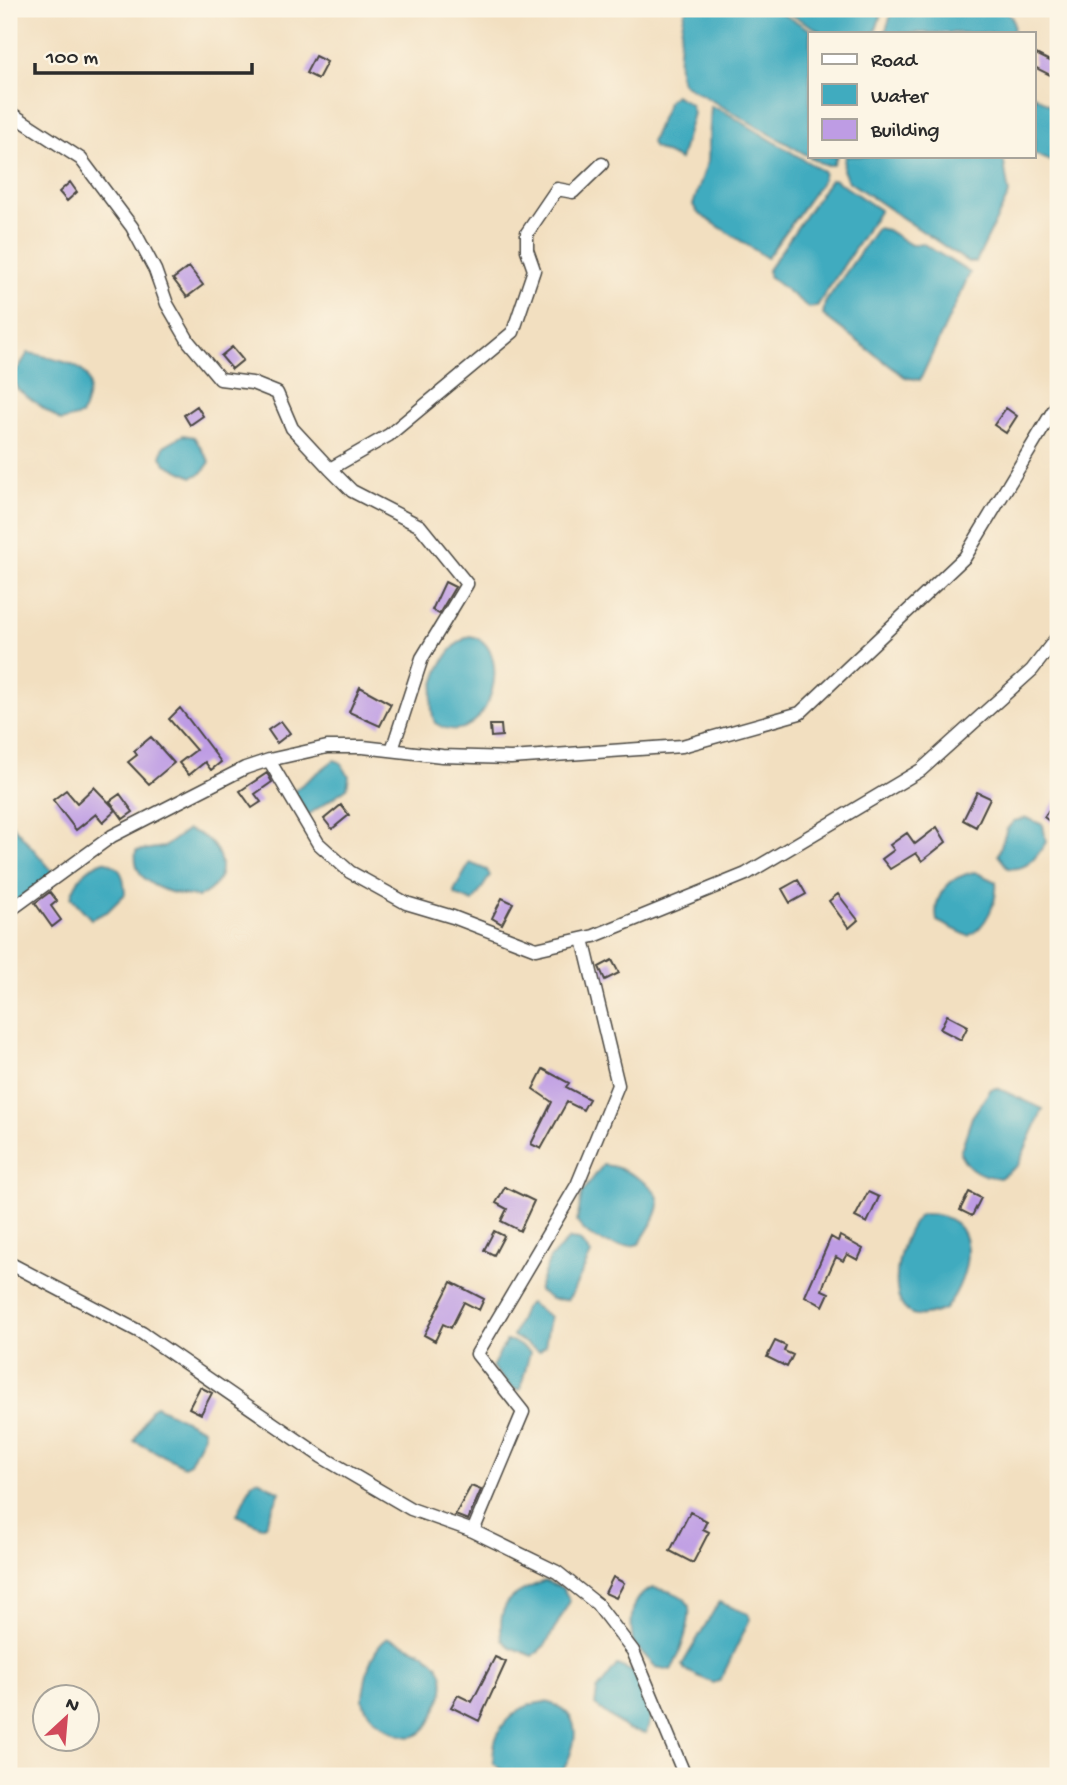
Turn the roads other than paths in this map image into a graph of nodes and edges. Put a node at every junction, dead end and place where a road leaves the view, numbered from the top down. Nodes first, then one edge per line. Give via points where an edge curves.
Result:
1 (9, 112) edge
2 (602, 164) dead end
3 (1058, 404) edge
4 (330, 468) junction
5 (1058, 636) edge
6 (392, 750) junction
7 (269, 760) junction
8 (9, 911) edge
9 (583, 939) junction
10 (9, 1263) edge
11 (473, 1531) junction
12 (685, 1776) edge

1 - 4 street via 81,159 132,227 167,304 214,374 277,393 292,428
2 - 4 street via 573,192 557,189 527,233 534,270 513,332 389,435
3 - 6 street via 965,557 800,713 682,746 510,758
4 - 6 street via 352,491 420,526 467,584 422,658
5 - 9 street via 1032,670 921,770 746,874
6 - 7 street via 327,747
7 - 8 street via 112,836
7 - 9 street via 318,843 349,872 379,891 536,949
9 - 11 street via 618,1086 577,1185 477,1354 523,1412
10 - 11 street via 142,1333 322,1457 411,1509
11 - 12 street via 557,1572 597,1604 633,1651

